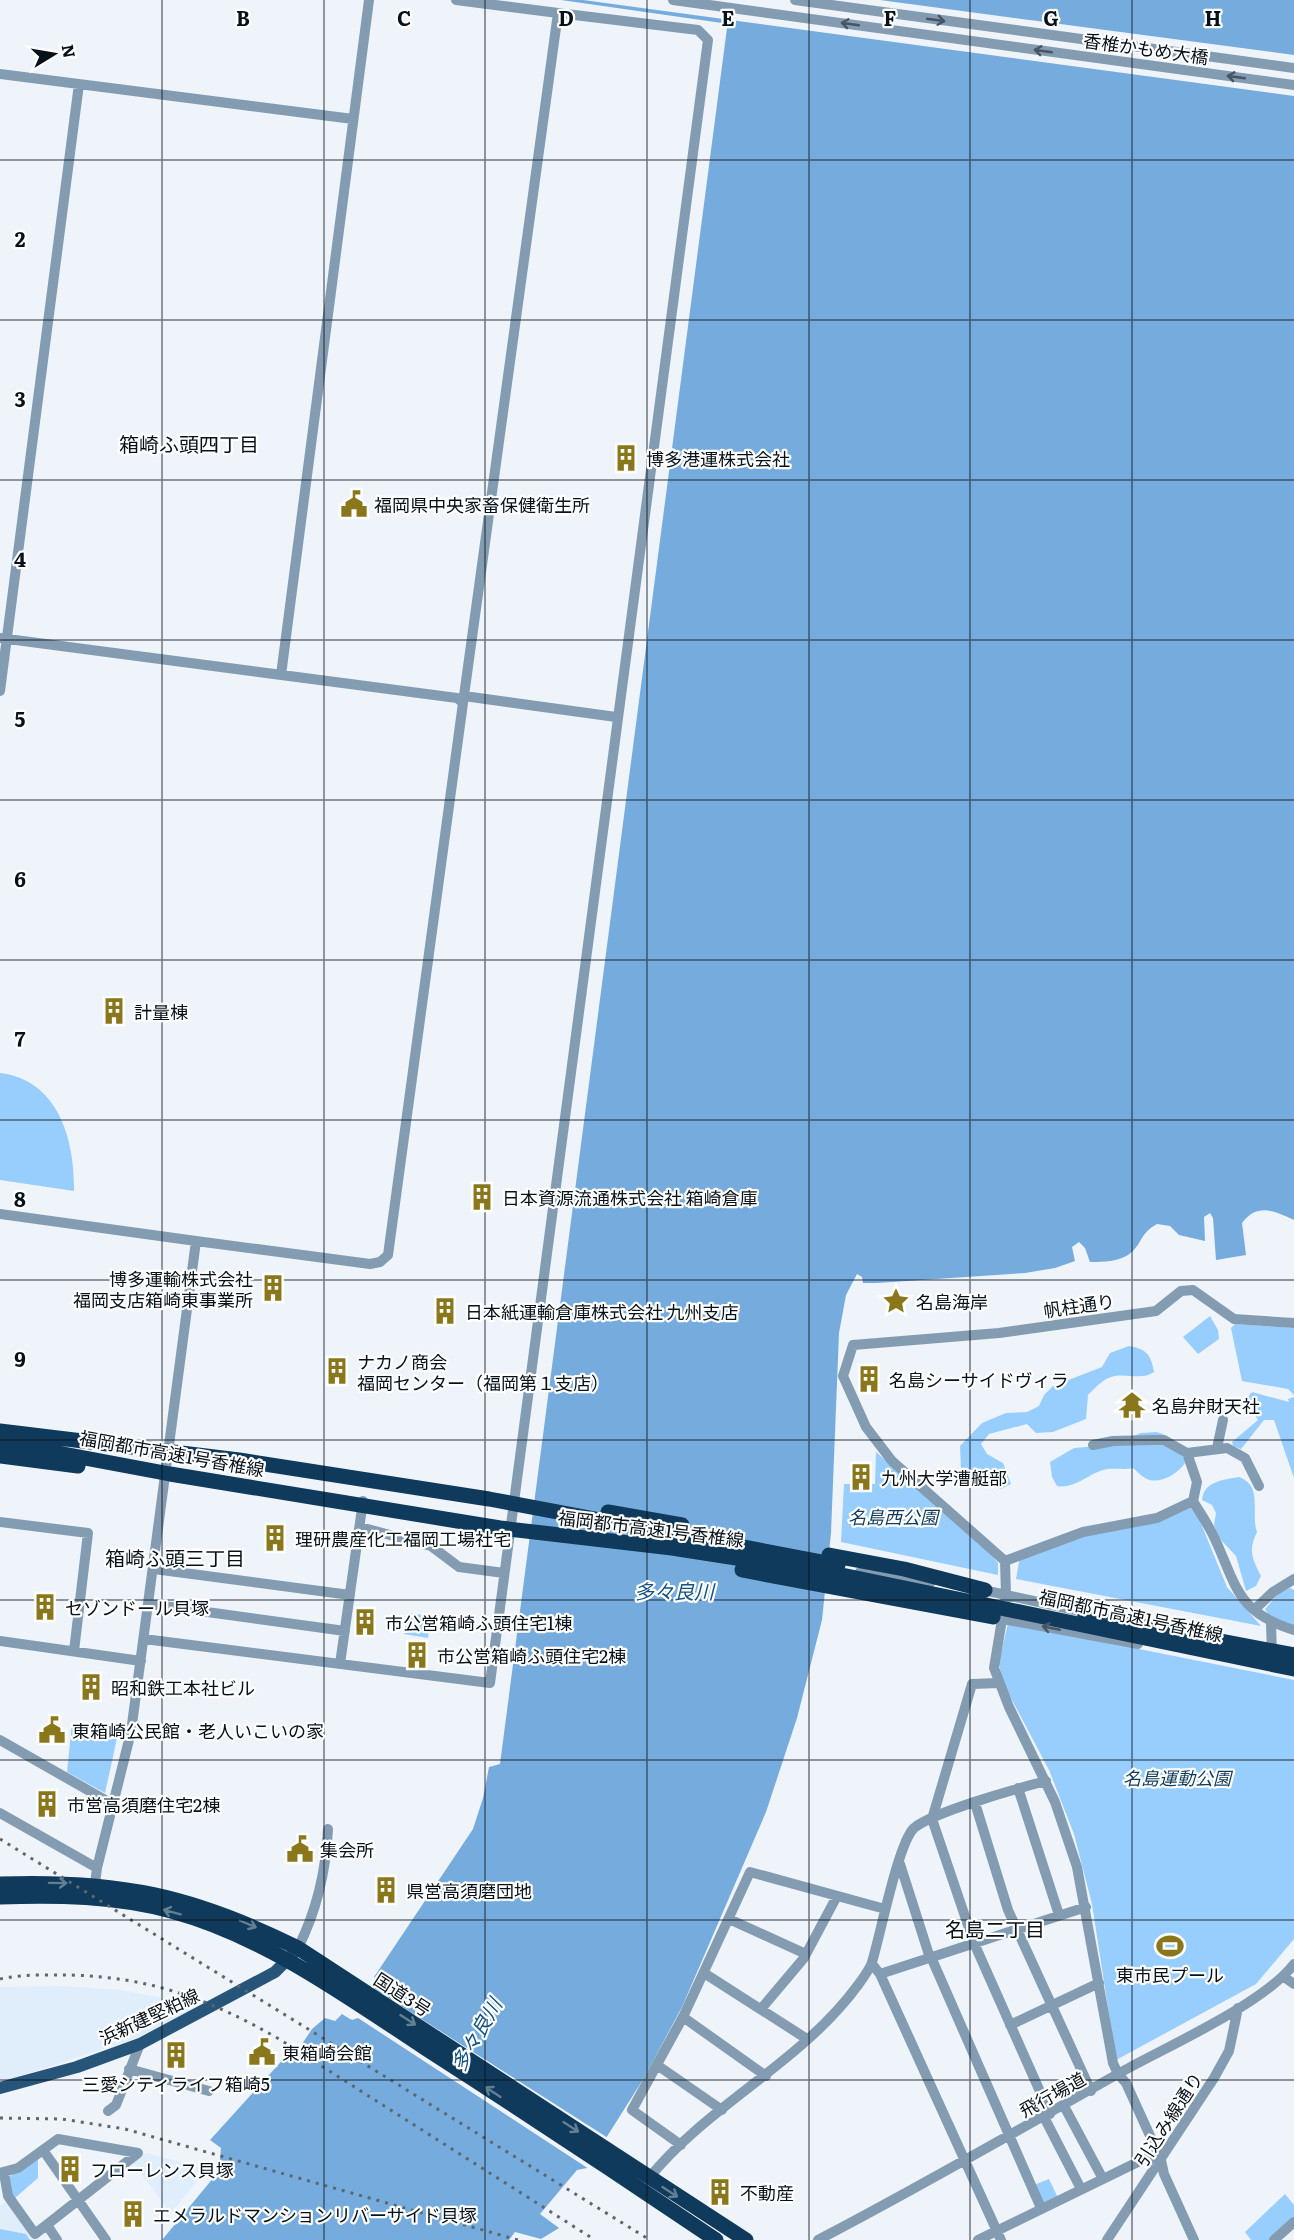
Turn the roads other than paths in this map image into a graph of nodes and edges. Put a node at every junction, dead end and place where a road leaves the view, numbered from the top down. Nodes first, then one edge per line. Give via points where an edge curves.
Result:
1 (369, 0) edge
2 (456, 0) edge
3 (673, 0) edge
4 (795, 0) edge
5 (558, 13) junction
6 (1294, 68) edge
7 (0, 74) edge
8 (79, 84) junction
9 (1294, 85) edge
10 (353, 118) junction
11 (4, 638) edge
12 (281, 675) junction
13 (0, 691) edge
14 (463, 699) junction
15 (616, 717) junction
16 (0, 1214) edge
17 (196, 1241) junction
18 (1294, 1323) edge
19 (1223, 1419) dead end
20 (0, 1429) edge
21 (0, 1445) edge
22 (1093, 1445) dead end
23 (118, 1446) junction
24 (1217, 1448) junction
25 (1187, 1453) junction
26 (168, 1455) junction
27 (0, 1456) edge
28 (167, 1470) junction
29 (233, 1485) junction
30 (1259, 1486) dead end
31 (489, 1499) junction
32 (363, 1501) junction
33 (1193, 1501) junction
34 (0, 1522) edge
35 (360, 1527) junction
36 (519, 1531) junction
37 (1005, 1561) junction
38 (154, 1569) junction
39 (504, 1573) junction
40 (839, 1573) junction
41 (1294, 1579) edge
42 (985, 1590) joint
43 (350, 1596) junction
44 (1006, 1596) junction
45 (149, 1604) junction
46 (1254, 1610) junction
47 (997, 1618) junction
48 (1271, 1623) junction
49 (1294, 1630) edge
50 (345, 1631) junction
51 (144, 1639) junction
52 (0, 1641) edge
53 (1274, 1645) junction
54 (1294, 1649) edge
55 (74, 1651) junction
56 (1294, 1655) edge
57 (141, 1661) junction
58 (340, 1664) junction
59 (1294, 1669) edge
60 (1270, 1670) junction
61 (1294, 1674) edge
62 (999, 1683) junction
63 (0, 1740) edge
64 (1046, 1781) junction
65 (1018, 1788) junction
66 (975, 1803) junction
67 (114, 1805) junction
68 (0, 1813) edge
69 (932, 1819) junction
70 (328, 1829) dead end
71 (899, 1863) junction
72 (97, 1868) junction
73 (0, 1884) edge
74 (94, 1891) junction
75 (837, 1896) junction
76 (0, 1897) edge
77 (1086, 1906) junction
78 (885, 1909) junction
79 (1059, 1915) junction
80 (729, 1919) junction
81 (1017, 1929) junction
82 (974, 1943) junction
83 (298, 1948) junction
84 (806, 1954) junction
85 (931, 1958) junction
86 (288, 1963) junction
87 (872, 1964) junction
88 (1294, 1964) edge
89 (704, 1973) junction
90 (880, 1974) junction
91 (1284, 1977) junction
92 (1099, 1983) junction
93 (1294, 1984) edge
94 (357, 1995) junction
95 (1052, 2005) junction
96 (1238, 2008) junction
97 (761, 2009) junction
98 (683, 2017) junction
99 (1010, 2025) junction
100 (807, 2039) junction
101 (140, 2044) junction
102 (657, 2065) junction
103 (129, 2070) junction
104 (1118, 2074) junction
105 (766, 2076) junction
106 (0, 2088) edge
107 (209, 2091) dead end
108 (1091, 2091) junction
109 (1064, 2106) junction
110 (722, 2110) junction
111 (108, 2111) dead end
112 (1047, 2115) junction
113 (1009, 2137) junction
114 (681, 2145) junction
115 (43, 2150) junction
116 (599, 2153) junction
117 (965, 2160) junction
118 (1161, 2160) junction
119 (2, 2173) edge
120 (649, 2178) junction
121 (1103, 2179) junction
122 (1081, 2189) junction
123 (78, 2201) junction
124 (1041, 2208) junction
125 (1294, 2222) edge
126 (47, 2225) junction
127 (999, 2236) edge
128 (1108, 2239) edge
129 (57, 2240) edge
130 (106, 2240) edge
131 (716, 2240) edge
132 (746, 2240) edge
133 (818, 2240) edge
134 (978, 2240) edge
135 (1194, 2240) edge
136 (1274, 2240) edge

1 - 10 street
2 - 5 street
9 -> 3 street, 香椎かもめ大橋
4 -> 6 street, 香椎かもめ大橋
5 - 14 street
5 - 15 street via 698,30 708,40
7 - 8 street
8 - 10 street
8 - 11 street
10 - 12 street
11 - 12 street
11 - 13 street
12 - 14 street
14 - 15 street
14 - 17 street via 388,1255 370,1264
15 - 39 street
16 - 17 street
17 - 26 street
18 - 37 street, 帆柱通り via 1234,1319 1193,1290 1181,1291 1155,1311 999,1333 853,1344 843,1376 866,1427 892,1461 943,1499
19 - 24 street
20 - 23 highway, 福岡都市高速1号香椎線
20 - 26 street via 99,1440
21 - 23 highway via 83,1455
21 - 28 street
21 - 29 highway, 福岡都市高速1号香椎線
22 - 25 street via 1164,1440
23 - 31 highway, 福岡都市高速1号香椎線 via 239,1460
24 - 25 street
24 - 30 street via 1236,1451 1245,1458
25 - 33 street via 1197,1482
26 - 28 street
26 - 40 street via 704,1539
27 - 29 highway
28 - 32 street
28 - 38 street
29 - 36 highway, 福岡都市高速1号香椎線
31 - 40 highway via 555,1502
31 - 56 highway, 福岡都市高速1号香椎線
32 - 35 street
32 - 40 street
33 - 37 street via 1157,1518 1083,1532
33 - 46 street via 1213,1536 1233,1586
34 - 55 street via 88,1533
35 - 39 street via 431,1546 459,1567
35 - 43 street
36 - 40 highway
36 - 59 highway, 福岡都市高速1号香椎線 via 672,1548 837,1574
37 - 44 street
38 - 43 street
38 - 45 street
39 - 58 street via 490,1683
40 - 42 highway via 913,1571
40 - 47 highway
41 - 46 street
42 - 44 street
43 - 50 street
44 - 47 street
44 - 53 street via 1126,1621
45 - 50 street
45 - 51 street
46 - 48 street
60 -> 47 street
47 - 62 street via 994,1668
48 - 49 street
48 - 53 street
50 - 58 street
51 - 57 street
51 - 58 street
52 - 55 street
53 - 54 street
53 - 60 street
55 - 57 street
57 - 67 street via 131,1732
60 - 61 street
62 - 64 street
62 - 69 street via 972,1684
63 - 67 street
64 - 65 street
64 - 77 street via 1077,1867
65 - 66 street
65 - 79 street
66 - 69 street
66 - 81 street
67 - 72 street
68 - 72 street
69 - 71 street via 913,1829
69 - 82 street
70 - 83 street via 326,1861 314,1916
71 - 78 street
71 - 85 street
72 - 74 street
73 -> 74 highway, 国道3号
74 - 76 highway, 国道3号
74 -> 83 highway, 国道3号 via 172,1897 213,1909
86 -> 74 highway, 国道3号 via 203,1922
75 - 78 street
75 - 80 street via 750,1872
75 - 84 street
77 - 79 street
77 - 92 street
78 - 87 street
79 - 81 street
80 - 84 street
80 - 89 street
81 - 82 street
81 - 95 street
82 - 85 street
82 - 99 street
83 - 86 main road, 浜新建堅粕線
83 - 94 highway, 国道3号
84 - 97 street
85 - 90 street
85 - 113 street
86 - 94 highway, 国道3号
86 - 101 main road, 浜新建堅粕線
87 - 90 street
87 - 100 street via 827,2022
88 - 91 street, 飛行場道
89 - 97 street
89 - 98 street
90 - 117 street
91 - 93 street
91 - 96 street, 飛行場道
92 - 95 street
92 - 104 street
94 - 116 highway, 国道3号
95 - 99 street
95 - 108 street
96 - 104 street, 飛行場道
96 - 118 street, 引込み線通り via 1229,2050
97 - 100 street
98 - 102 street
98 - 105 street
99 - 112 street
100 - 105 street
101 - 103 street
101 - 106 main road, 浜新建堅粕線 via 77,2067
102 - 110 street
102 - 114 street via 632,2110
103 - 107 street
103 - 111 street via 116,2106
104 - 108 street, 飛行場道
104 - 118 street
105 - 110 street
108 - 109 street, 飛行場道
109 - 112 street, 飛行場道
109 - 121 street
110 - 114 street
112 - 113 street, 飛行場道
112 - 122 street
113 - 117 street, 飛行場道
113 - 124 street
114 - 120 street
115 - 119 street via 18,2168
115 - 123 street
115 - 123 street via 58,2139 138,2153
116 - 120 highway, 国道3号
116 - 131 highway, 国道3号
117 - 127 street
117 - 133 street, 飛行場道
118 - 121 street via 1144,2159
118 - 128 street, 引込み線通り
118 - 135 street
119 - 126 street via 8,2196 35,2234
120 -> 132 highway, 国道3号
121 - 122 street
122 - 124 street
123 - 126 street
123 - 130 street
124 - 127 street
125 - 136 street
126 - 129 street
127 - 134 street

